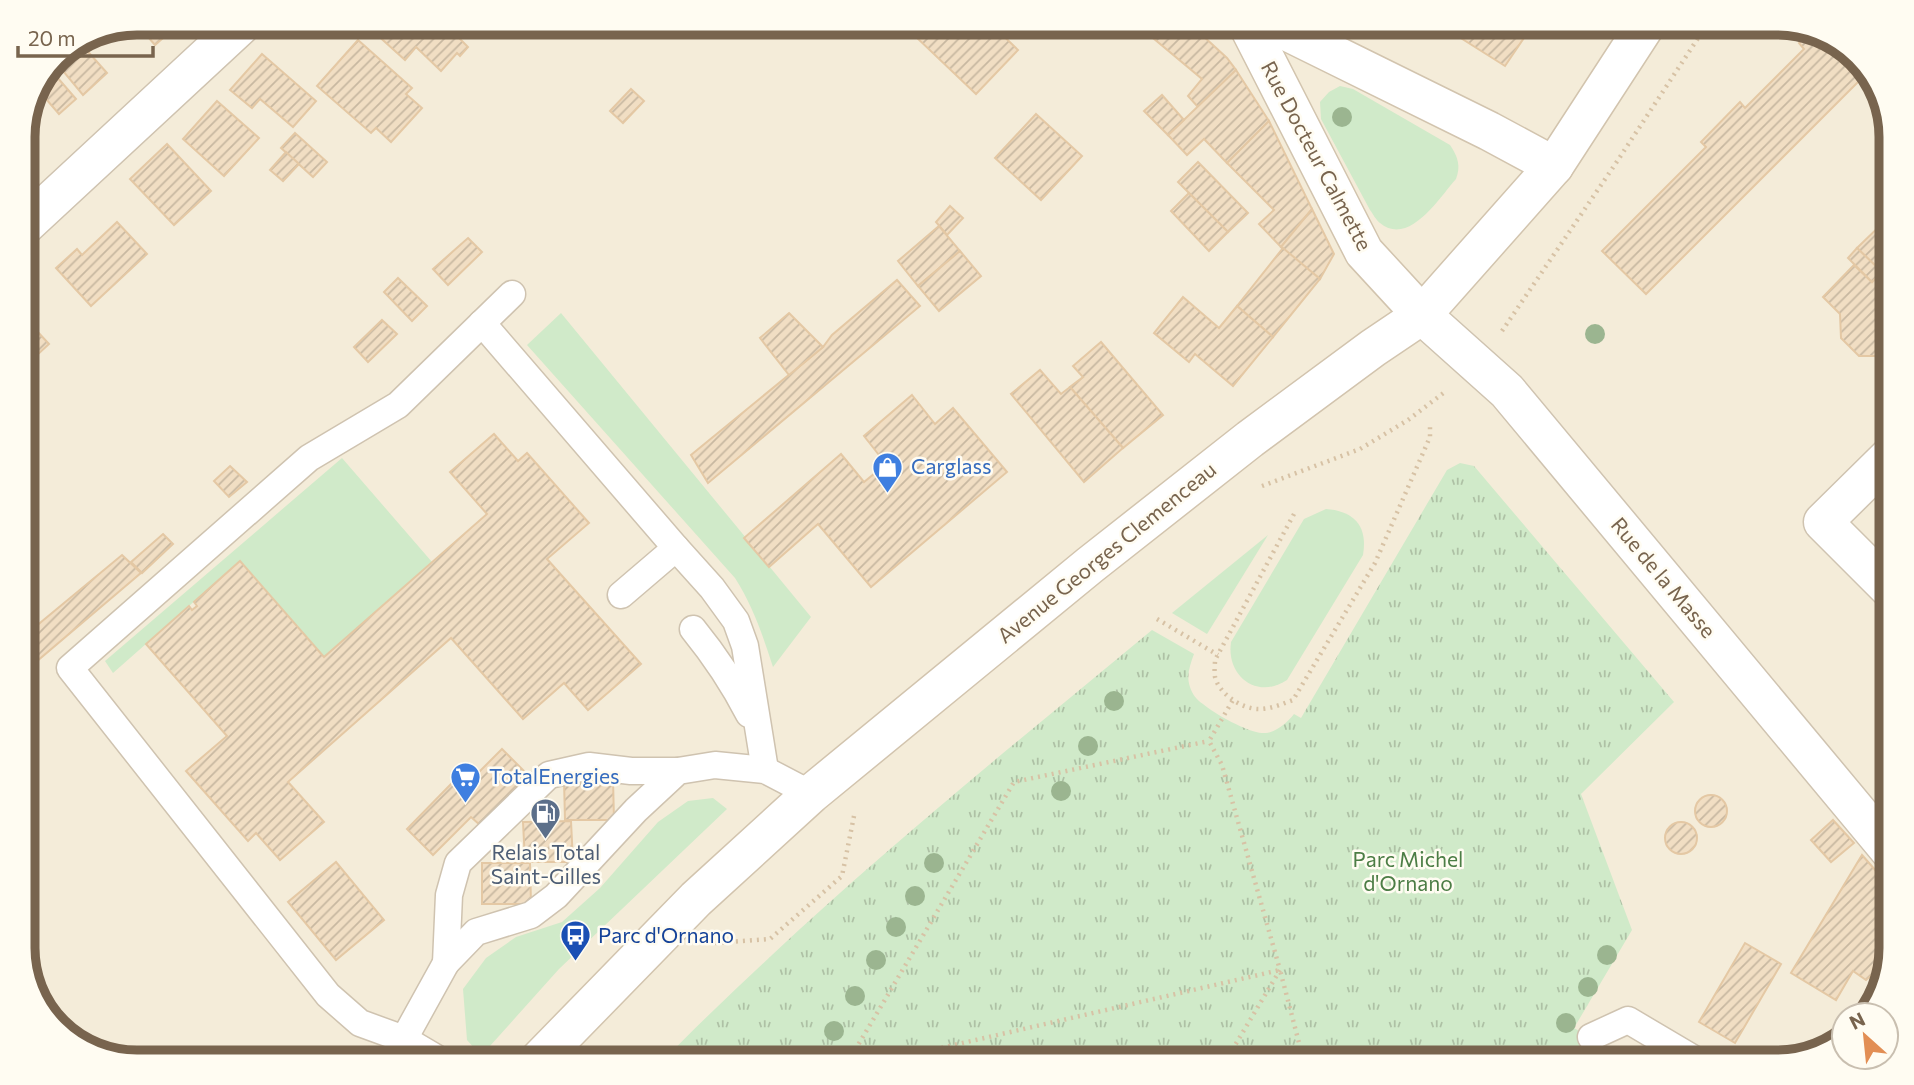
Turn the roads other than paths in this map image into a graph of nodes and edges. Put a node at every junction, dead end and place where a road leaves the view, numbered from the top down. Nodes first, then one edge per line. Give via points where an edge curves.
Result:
1 (230, 35) edge
2 (1253, 35) edge
3 (1294, 35) edge
4 (1639, 35) edge
5 (1554, 166) junction
6 (35, 216) edge
7 (512, 294) dead end
8 (1422, 315) junction
9 (482, 323) junction
10 (1879, 466) edge
11 (676, 548) junction
12 (1879, 578) edge
13 (621, 596) dead end
14 (693, 629) dead end
15 (758, 731) junction
16 (765, 770) junction
17 (678, 771) junction
18 (811, 794) junction
19 (1879, 838) edge
20 (446, 963) junction
21 (1591, 1037) dead end
22 (404, 1039) junction
23 (423, 1050) edge
24 (549, 1050) edge
25 (1679, 1050) edge

1 - 6 street
2 - 8 street, Rue Docteur Calmette via 1364,253
3 - 5 street, Rue Docteur Calmette
4 - 5 street, Avenue Georges Clemenceau
5 - 8 street, Avenue Georges Clemenceau
7 - 9 lane
8 - 18 street, Avenue Georges Clemenceau via 1261,431 1101,556
8 - 19 street, Rue de la Masse via 1507,391
9 - 11 lane
9 - 22 lane via 398,405 309,458 70,668 328,995 360,1023
10 - 12 street via 1823,522
11 - 13 lane
11 - 15 lane via 736,621 746,646
14 - 15 lane via 735,687
15 - 16 lane
16 - 17 lane via 715,765
16 - 18 lane
17 - 20 lane via 556,896 531,915 476,932
17 - 20 lane via 589,766 550,775 458,863 449,895
18 - 24 street, Avenue Georges Clemenceau via 696,899
20 - 22 lane
21 - 25 lane via 1628,1020
22 - 23 lane

